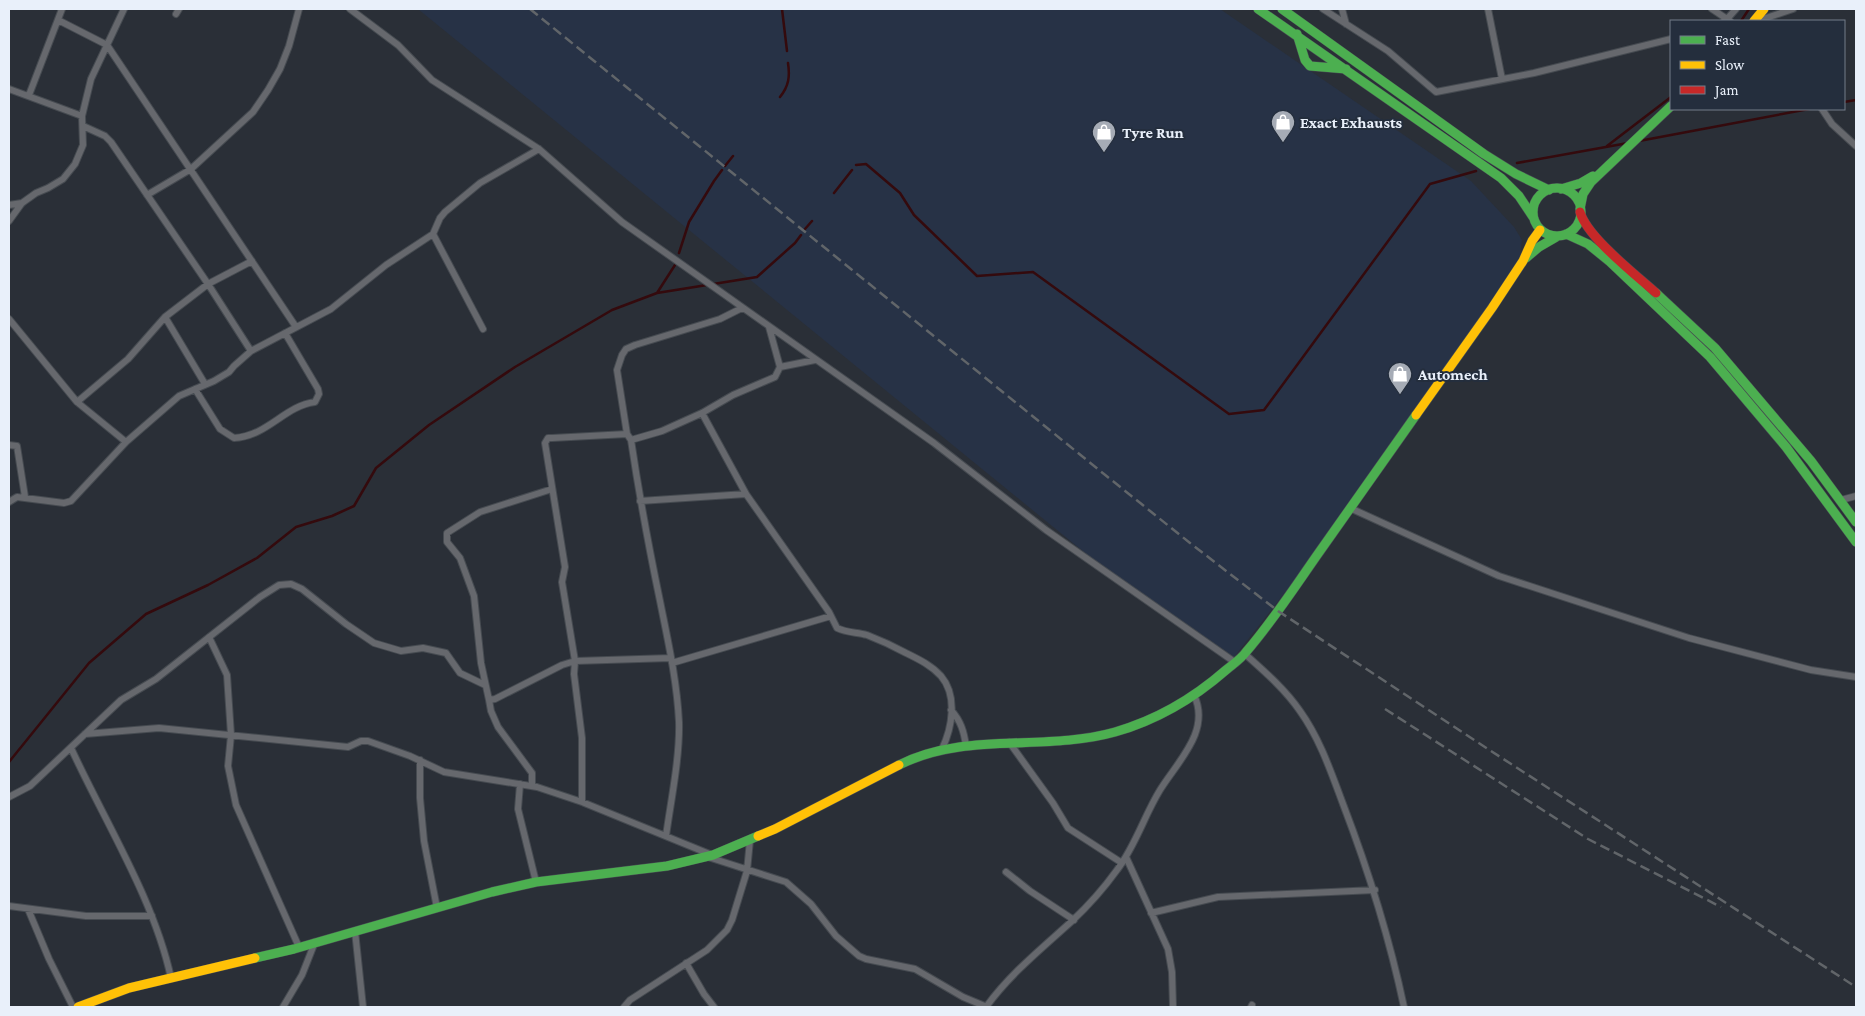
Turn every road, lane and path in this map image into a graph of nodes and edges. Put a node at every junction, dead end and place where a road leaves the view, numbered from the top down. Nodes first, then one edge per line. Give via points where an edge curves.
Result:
1 (62, 9) edge
2 (124, 9) edge
3 (299, 9) edge
4 (350, 9) edge
5 (1258, 9) edge
6 (1282, 9) edge
7 (1323, 9) edge
8 (1342, 9) edge
9 (1488, 9) edge
10 (1712, 9) edge
11 (1736, 9) edge
12 (1764, 9) edge
13 (1793, 9) edge
14 (58, 20) junction
15 (1727, 20) edge
16 (1758, 20) edge
17 (1346, 24) junction
18 (1296, 34) junction
19 (1670, 39) edge
20 (107, 45) junction
21 (1346, 69) junction
22 (1502, 79) junction
23 (9, 89) edge
24 (29, 95) junction
25 (1670, 107) edge
26 (1822, 110) edge
27 (82, 116) junction
28 (82, 126) junction
29 (1856, 146) edge
30 (539, 149) junction
31 (191, 169) junction
32 (1603, 169) junction
33 (1561, 189) junction
34 (1549, 190) junction
35 (147, 195) junction
36 (22, 203) junction
37 (9, 205) edge
38 (1580, 210) junction
39 (1533, 217) junction
40 (9, 221) edge
41 (1540, 230) junction
42 (433, 234) junction
43 (1562, 235) junction
44 (252, 261) junction
45 (1523, 261) junction
46 (208, 284) junction
47 (742, 308) junction
48 (165, 317) junction
49 (9, 319) edge
50 (296, 327) junction
51 (769, 327) junction
52 (483, 330) dead end
53 (285, 333) junction
54 (251, 351) junction
55 (815, 360) junction
56 (780, 366) junction
57 (205, 384) junction
58 (195, 389) junction
59 (77, 402) junction
60 (702, 413) junction
61 (629, 437) junction
62 (126, 442) junction
63 (9, 445) edge
64 (552, 489) junction
65 (746, 494) junction
66 (1856, 496) edge
67 (25, 497) junction
68 (1841, 500) junction
69 (640, 501) junction
70 (9, 502) edge
71 (1350, 508) junction
72 (1856, 522) edge
73 (1856, 542) edge
74 (831, 616) junction
75 (209, 637) junction
76 (1244, 654) junction
77 (671, 660) junction
78 (575, 661) junction
79 (1236, 663) junction
80 (1856, 678) edge
81 (485, 686) junction
82 (1194, 695) junction
83 (489, 700) junction
84 (951, 710) junction
85 (85, 734) junction
86 (231, 735) junction
87 (1009, 742) junction
88 (966, 746) junction
89 (71, 748) junction
90 (942, 749) junction
91 (420, 760) junction
92 (520, 784) junction
93 (532, 785) junction
94 (9, 797) edge
95 (582, 802) junction
96 (666, 836) junction
97 (750, 840) junction
98 (710, 856) junction
99 (1126, 857) junction
100 (1122, 863) junction
101 (748, 871) junction
102 (1006, 872) dead end
103 (536, 882) junction
104 (1375, 890) junction
105 (9, 906) edge
106 (438, 908) junction
107 (28, 909) junction
108 (1151, 913) junction
109 (152, 916) junction
110 (1074, 920) junction
111 (356, 930) junction
112 (315, 942) junction
113 (299, 947) junction
114 (686, 963) junction
115 (171, 978) junction
116 (74, 1007) edge
117 (78, 1007) edge
118 (283, 1007) edge
119 (363, 1007) edge
120 (624, 1007) edge
121 (714, 1007) edge
122 (986, 1007) edge
123 (1173, 1007) edge
124 (1404, 1007) edge

1 - 14 street
2 - 20 street
3 - 31 street via 289,46 268,90 253,112
4 - 30 street via 398,45 432,80
5 - 18 main road
6 - 34 main road via 1498,164
7 - 17 street
8 - 17 street
9 - 22 street
10 - 15 street
11 - 15 street
12 - 16 main road
13 - 16 street
14 - 20 street
14 - 24 street
17 - 22 street via 1388,51 1436,92
18 - 21 main road
18 - 21 main road via 1310,66
19 - 22 street
20 - 27 street via 91,79
20 - 31 street
21 - 39 main road via 1518,191
23 - 24 street
24 - 27 street
25 - 32 main road
26 - 29 street
27 - 28 street
28 - 35 street via 111,142
28 - 36 street via 83,145 75,164 63,179
30 - 42 street via 480,183 445,212
30 - 47 street via 622,222
31 - 35 street
31 - 44 street
32 - 33 main road via 1581,183
32 - 38 main road via 1583,194
33 - 34 main road
33 - 38 main road via 1574,196
34 - 39 main road via 1536,200
35 - 46 street
36 - 37 street
36 - 40 street
38 - 43 main road via 1577,225
38 - 68 main road via 1582,219 1593,234 1715,348
39 - 41 main road
41 - 43 main road via 1548,235
41 - 45 main road
42 - 50 street via 331,309
42 - 52 street
43 - 45 main road via 1539,247
43 - 73 main road via 1585,243 1598,252 1709,356 1803,468
44 - 46 street
44 - 50 street
45 - 71 main road
46 - 48 street
46 - 54 street
47 - 51 street
47 - 61 street via 720,319 626,349 618,370
48 - 57 street
48 - 59 street via 128,359
49 - 59 street
50 - 53 street
51 - 55 street
51 - 56 street
53 - 54 street
53 - 58 street via 318,388 315,402 302,405 254,434 234,438 220,429
54 - 57 street via 229,372
55 - 56 street
55 - 79 street via 934,444 1046,530
56 - 60 street via 775,377
57 - 58 street
58 - 62 street via 179,396
59 - 62 street
60 - 61 street via 662,431
60 - 65 street
61 - 64 street via 548,438 545,446
61 - 69 street
62 - 67 street via 68,503
63 - 67 street via 17,446
64 - 78 street via 565,567 562,582
64 - 81 street via 480,512 447,534 446,542 460,558 474,596
65 - 69 street
65 - 74 street
66 - 68 street
67 - 70 street
68 - 72 main road
69 - 77 street
71 - 76 main road
71 - 80 street via 1498,576 1689,638 1811,670
74 - 77 street
74 - 84 street via 842,631 866,635 926,663 942,677 949,692
75 - 81 street via 260,597 279,585 291,584 374,643 401,650 423,648 441,651 452,659 460,673
75 - 85 street via 156,679 121,700
75 - 86 street via 227,675
76 - 79 main road
76 - 104 street via 1283,690 1310,726 1324,752
77 - 78 street
77 - 96 street via 679,724
78 - 83 street
78 - 95 street via 582,738
79 - 82 main road
81 - 83 street
82 - 87 main road via 1160,715 1116,732 1071,741
82 - 99 street via 1200,714 1196,733 1160,790
83 - 93 street via 498,727 532,773
84 - 88 street via 962,727
84 - 90 street via 950,730
85 - 86 street via 159,728
85 - 89 street
86 - 91 street via 348,747 368,741
86 - 113 street via 228,766 236,805
87 - 88 main road
87 - 100 street via 1066,824
88 - 90 main road
89 - 94 street via 30,786
89 - 109 street
90 - 97 main road via 909,760
91 - 92 street via 444,772
91 - 106 street via 424,841
92 - 93 street
92 - 103 street via 518,809
93 - 95 street
95 - 96 street
96 - 98 street
97 - 98 main road
97 - 101 street
98 - 101 street
98 - 103 main road via 667,866
99 - 100 street
99 - 108 street
100 - 110 street
101 - 114 street via 727,930
101 - 122 street via 776,878 796,889 836,936 859,956 915,969
102 - 110 street
103 - 106 main road
104 - 108 street via 1218,897
104 - 124 street via 1395,960
105 - 107 street
106 - 111 main road
107 - 109 street via 86,916
107 - 116 street
108 - 123 street via 1168,949
109 - 115 street via 166,953
110 - 122 street via 1030,958 997,991
111 - 112 main road
111 - 119 street
112 - 113 main road
112 - 118 street via 302,975
113 - 115 main road
114 - 120 street
114 - 121 street
115 - 117 main road via 129,988

